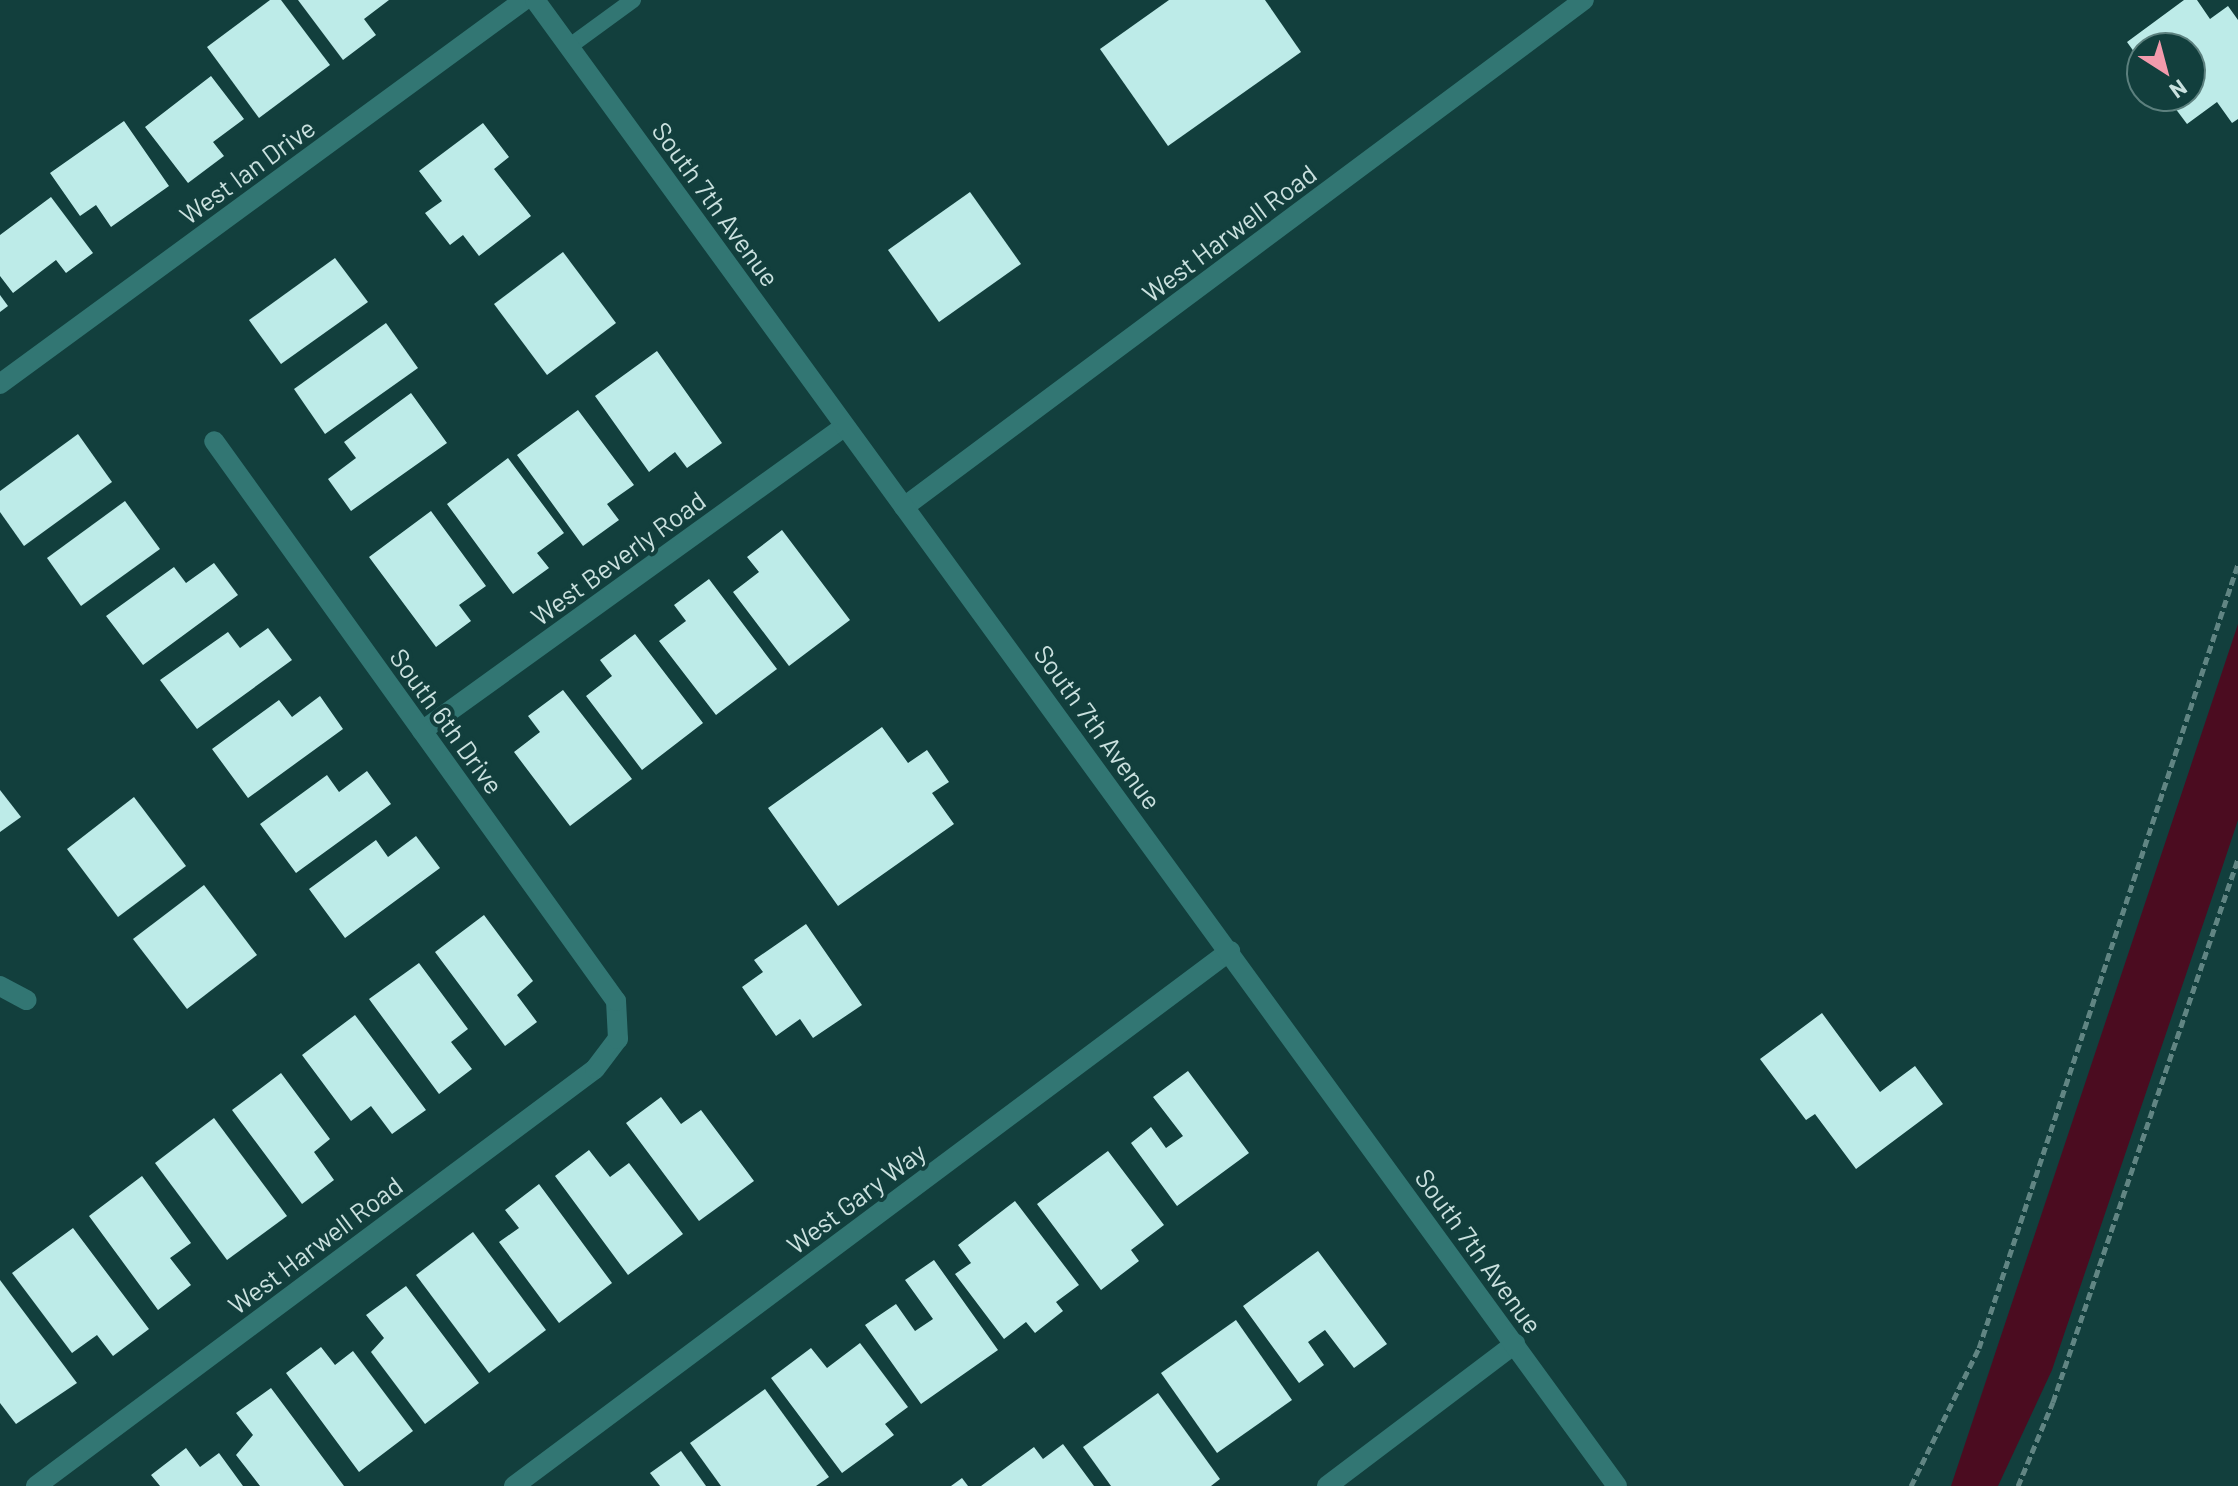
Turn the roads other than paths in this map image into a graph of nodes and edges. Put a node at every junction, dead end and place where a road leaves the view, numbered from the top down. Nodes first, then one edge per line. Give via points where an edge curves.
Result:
1 (524, 0) edge
2 (535, 0) edge
3 (633, 0) edge
4 (1584, 0) edge
5 (570, 46) junction
6 (0, 384) edge
7 (845, 426) junction
8 (214, 441) dead end
9 (904, 507) junction
10 (422, 731) junction
11 (1230, 951) junction
12 (0, 986) edge
13 (26, 1000) dead end
14 (618, 1039) joint
15 (1515, 1344) junction
16 (36, 1486) edge
17 (514, 1486) edge
18 (1327, 1486) edge
19 (1617, 1486) edge

1 - 6 street, West Ian Drive
2 - 5 street, South 7th Avenue
3 - 5 lane
4 - 9 street, West Harwell Road
5 - 7 street, South 7th Avenue
7 - 9 street, South 7th Avenue
7 - 10 street, West Beverly Road
8 - 10 street, South 6th Drive
9 - 11 street, South 7th Avenue
10 - 14 street, South 6th Drive via 616,1001
11 - 15 street, South 7th Avenue
11 - 17 street, West Gary Way
12 - 13 street
14 - 16 street, West Harwell Road via 595,1069
15 - 18 street
15 - 19 street, South 7th Avenue

